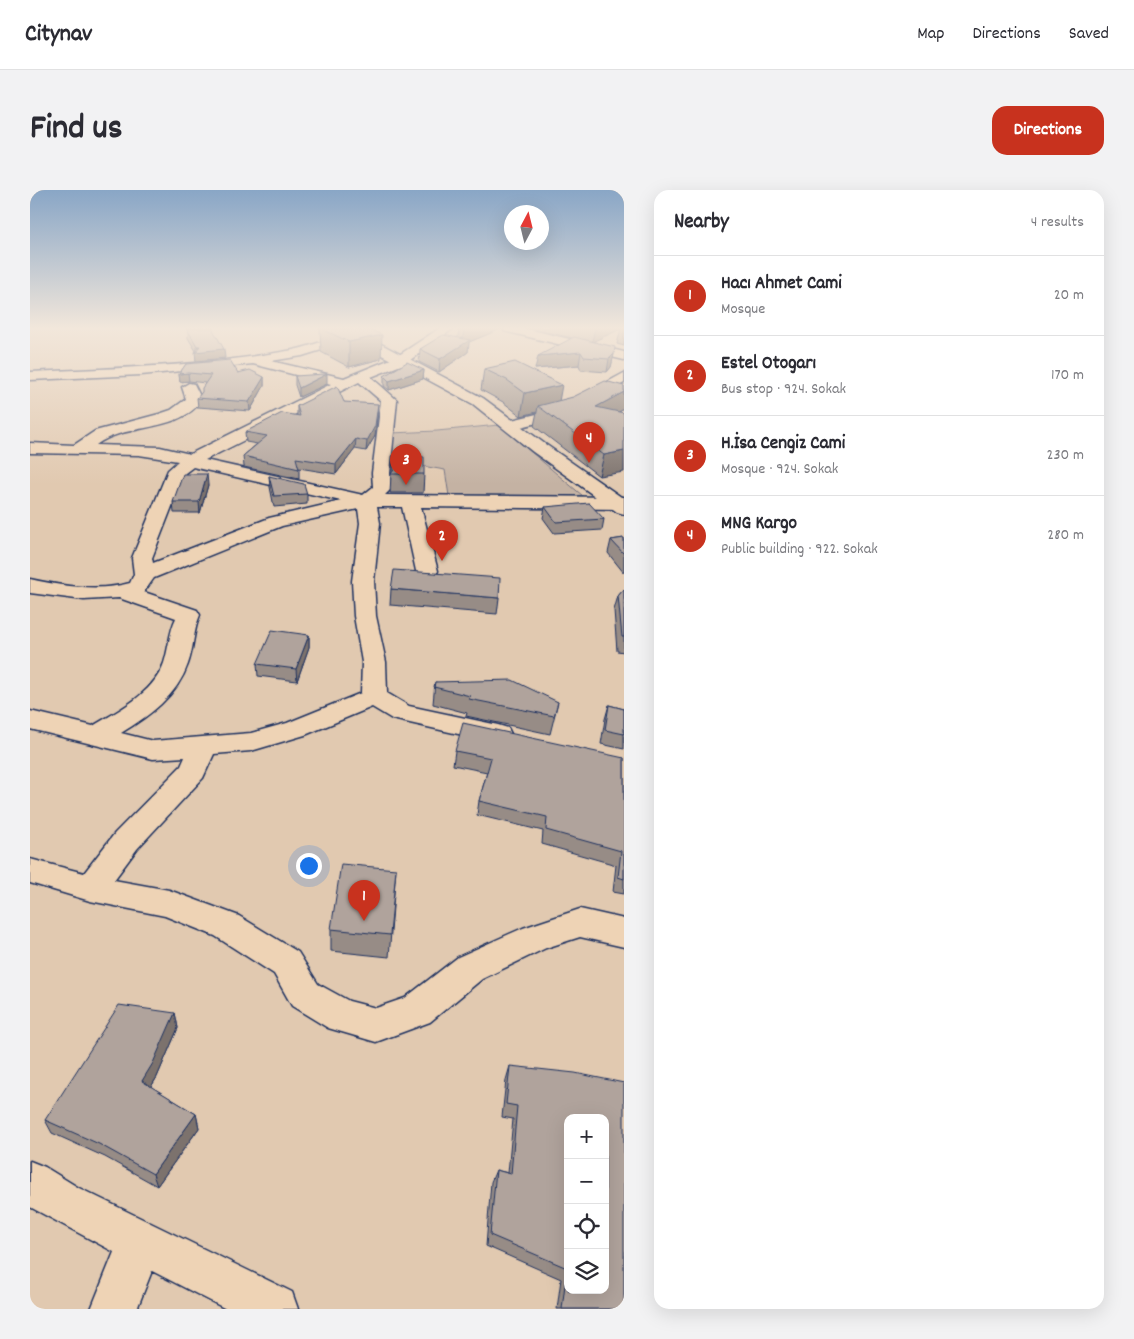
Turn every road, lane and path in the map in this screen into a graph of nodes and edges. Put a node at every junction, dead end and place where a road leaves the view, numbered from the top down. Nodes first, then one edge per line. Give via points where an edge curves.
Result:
1 (351, 380) edge
2 (355, 380) edge
3 (439, 380) edge
4 (621, 382) edge
5 (189, 387) dead end
6 (509, 425) junction
7 (30, 448) edge
8 (78, 450) junction
9 (191, 460) junction
10 (624, 485) edge
11 (366, 501) junction
12 (411, 502) junction
13 (621, 505) edge
14 (427, 571) edge
15 (145, 574) junction
16 (30, 586) edge
17 (120, 591) junction
18 (374, 698) junction
19 (30, 720) edge
20 (96, 737) junction
21 (523, 740) edge
22 (204, 746) junction
23 (30, 872) edge
24 (90, 888) junction
25 (624, 933) edge
26 (30, 1182) edge
27 (141, 1242) junction
28 (114, 1309) edge
29 (275, 1309) edge

1 - 9 street
2 - 11 street via 389,400 382,490
3 - 6 street via 478,401
4 - 6 street via 562,412
5 - 8 street via 194,400 189,406 171,415 102,434
6 - 13 street
7 - 8 street
8 - 9 street via 168,454
9 - 11 street
9 - 15 street via 177,470 142,558
10 - 13 street
11 - 12 street
11 - 15 street via 276,522
11 - 18 street via 370,523 363,581 365,616 374,662
12 - 13 street
12 - 14 street
15 - 17 street via 138,587
16 - 17 street via 65,592
17 - 20 street via 189,615 176,664 159,692 141,709
18 - 21 street via 401,713
18 - 22 street via 296,729 251,742
19 - 20 street
20 - 22 street via 153,750
22 - 24 street via 193,771 126,840
23 - 24 street
24 - 25 street via 169,903 227,926 286,963 305,995 342,1016 376,1025 417,1010 470,968 535,938 580,923
26 - 27 street
27 - 28 street
27 - 29 street

